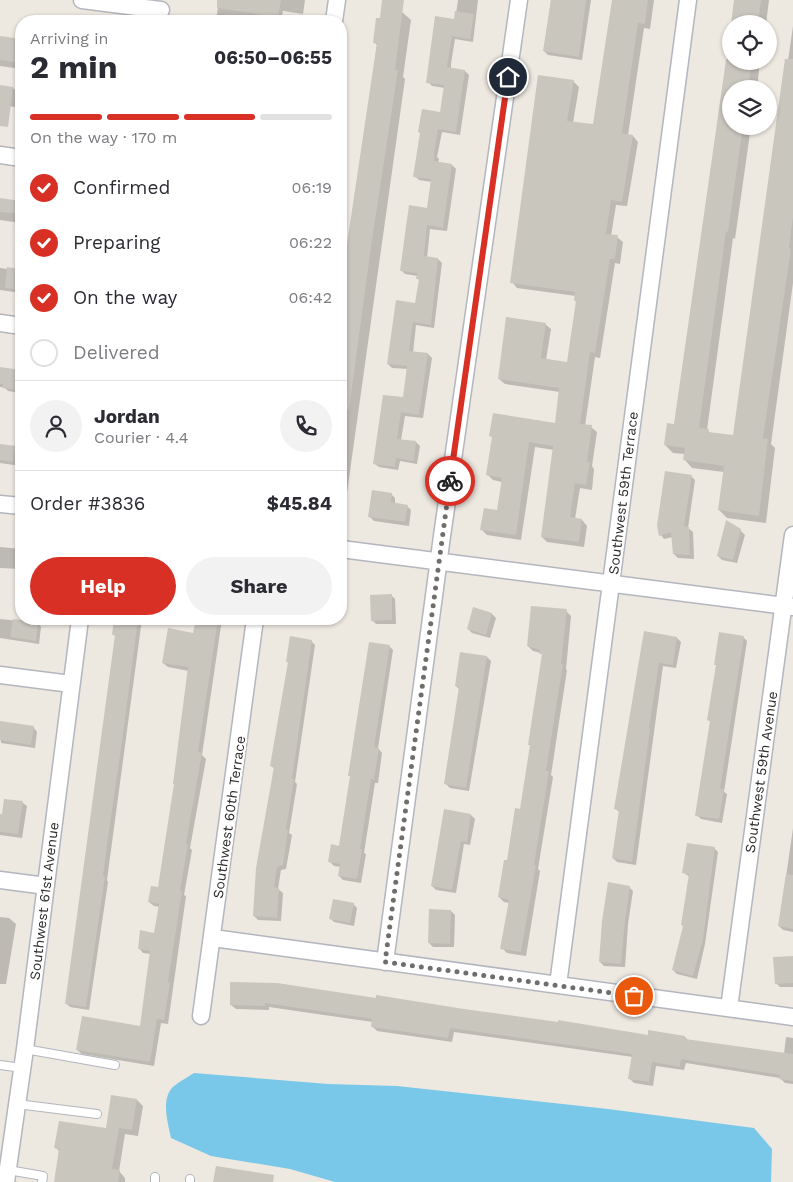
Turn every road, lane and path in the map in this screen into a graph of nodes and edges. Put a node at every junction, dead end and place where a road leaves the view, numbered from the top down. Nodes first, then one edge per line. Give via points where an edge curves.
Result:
1 (82, 0) edge
2 (337, 0) edge
3 (519, 0) edge
4 (688, 0) edge
5 (160, 11) edge
6 (335, 15) edge
7 (0, 155) edge
8 (15, 157) edge
9 (0, 323) edge
10 (15, 325) edge
11 (0, 504) edge
12 (15, 505) edge
13 (793, 535) edge
14 (347, 550) edge
15 (439, 561) junction
16 (611, 582) junction
17 (788, 607) edge
18 (79, 625) edge
19 (254, 625) edge
20 (0, 675) edge
21 (71, 684) junction
22 (0, 880) edge
23 (46, 886) junction
24 (213, 938) junction
25 (385, 962) junction
26 (558, 985) junction
27 (729, 1008) junction
28 (201, 1016) dead end
29 (793, 1017) edge
30 (25, 1049) junction
31 (0, 1065) edge
32 (115, 1065) dead end
33 (22, 1068) junction
34 (17, 1104) junction
35 (97, 1114) dead end
36 (7, 1176) edge
37 (42, 1182) edge

1 - 5 street
2 - 6 street
3 - 15 street
4 - 16 street, Southwest 59th Terrace
7 - 8 street
9 - 10 street
11 - 12 street
13 - 17 street, Southwest 59th Avenue
14 - 15 street
15 - 16 street
15 - 25 street
16 - 17 street
16 - 26 street, Southwest 59th Terrace
17 - 27 street, Southwest 59th Avenue
18 - 21 street, Southwest 61st Avenue
19 - 24 street, Southwest 60th Terrace
20 - 21 street
21 - 23 street, Southwest 61st Avenue
22 - 23 street
23 - 30 street, Southwest 61st Avenue
24 - 25 street
24 - 28 street, Southwest 60th Terrace
25 - 26 street
26 - 27 street
27 - 29 street
30 - 32 lane
30 - 33 street, Southwest 61st Avenue
31 - 33 lane
33 - 34 street, Southwest 61st Avenue
34 - 35 lane
34 - 36 street, Southwest 61st Avenue
36 - 37 lane via 43,1176

